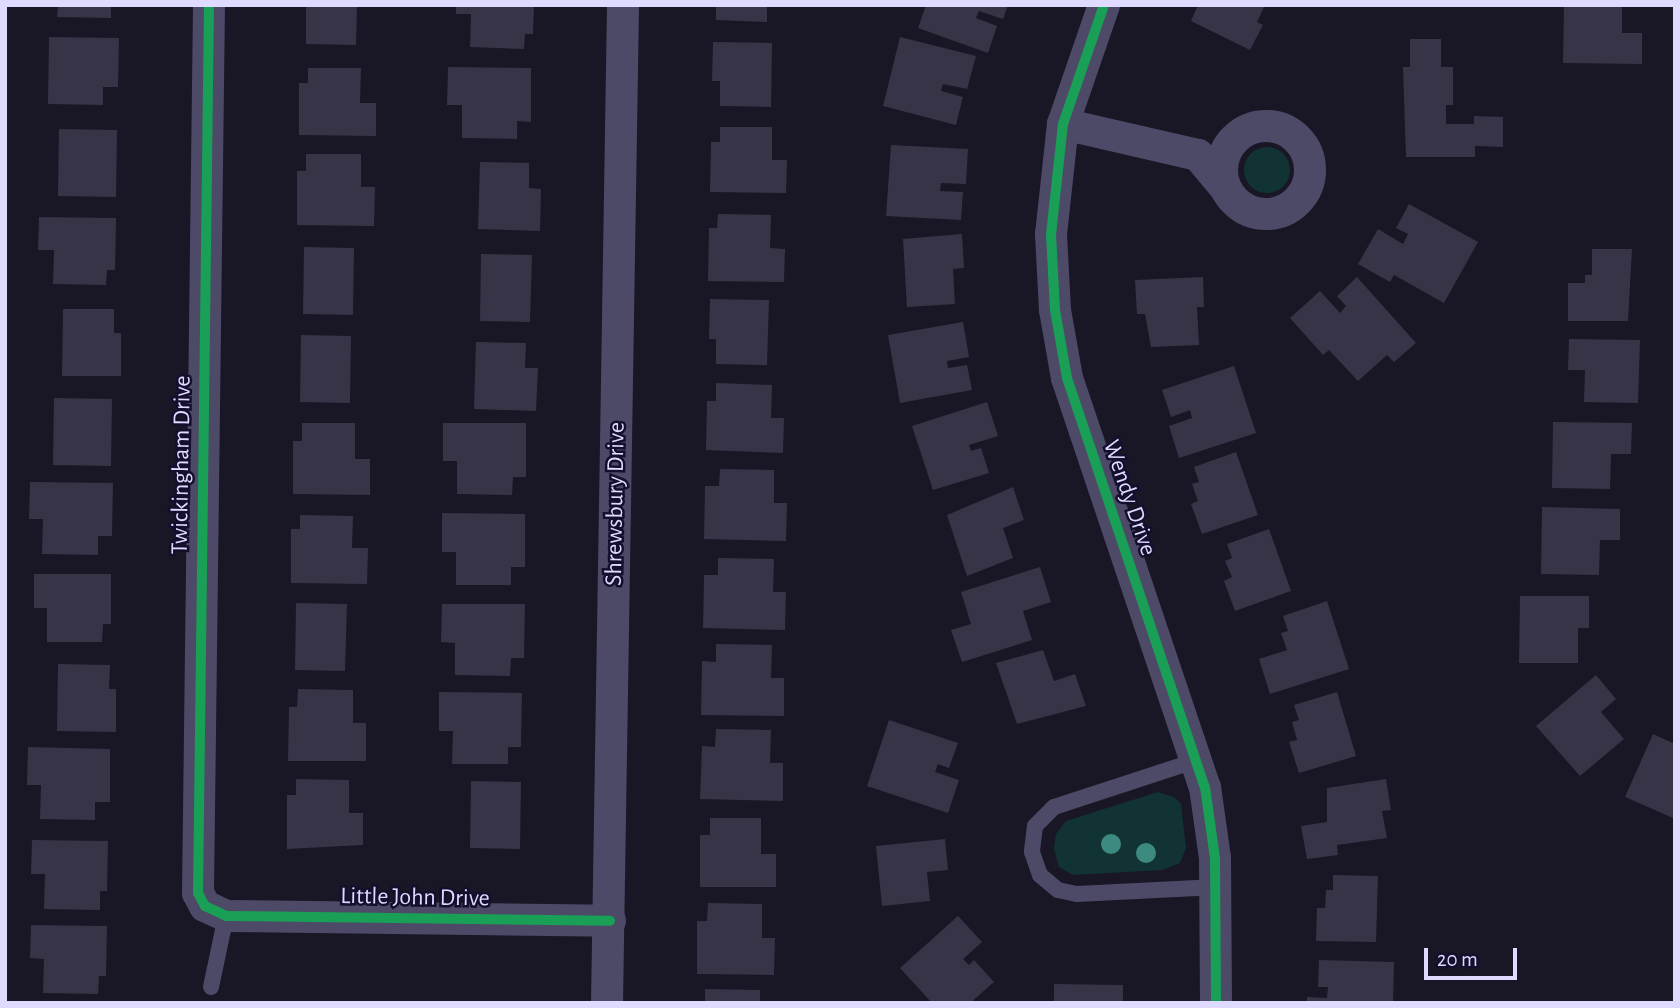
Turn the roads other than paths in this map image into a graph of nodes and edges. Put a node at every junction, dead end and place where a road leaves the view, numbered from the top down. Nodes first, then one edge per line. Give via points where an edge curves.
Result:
1 (209, 5) edge
2 (624, 5) edge
3 (1104, 5) edge
4 (1063, 124) junction
5 (1238, 136) junction
6 (1198, 155) junction
7 (1227, 190) junction
8 (1198, 760) junction
9 (1217, 887) junction
10 (222, 916) junction
11 (610, 921) junction
12 (211, 987) dead end
13 (607, 1003) edge
14 (1216, 1003) edge

1 - 10 street, Twickingham Drive via 197,880 205,906
2 - 11 street, Shrewsbury Drive
3 - 4 street, Wendy Drive
4 - 6 street
4 - 8 street, Wendy Drive via 1051,234 1055,310 1068,379
5 - 6 street
5 - 7 street via 1223,161
5 - 7 street via 1266,126 1280,128 1304,146 1310,173 1299,199 1275,213 1247,209
6 - 7 street
8 - 9 street, Wendy Drive via 1212,822
8 - 9 lane via 1055,807 1035,826 1032,852 1040,875 1058,890 1077,894
9 - 14 street, Wendy Drive
10 - 11 street, Little John Drive
10 - 12 lane
11 - 13 street, Shrewsbury Drive

